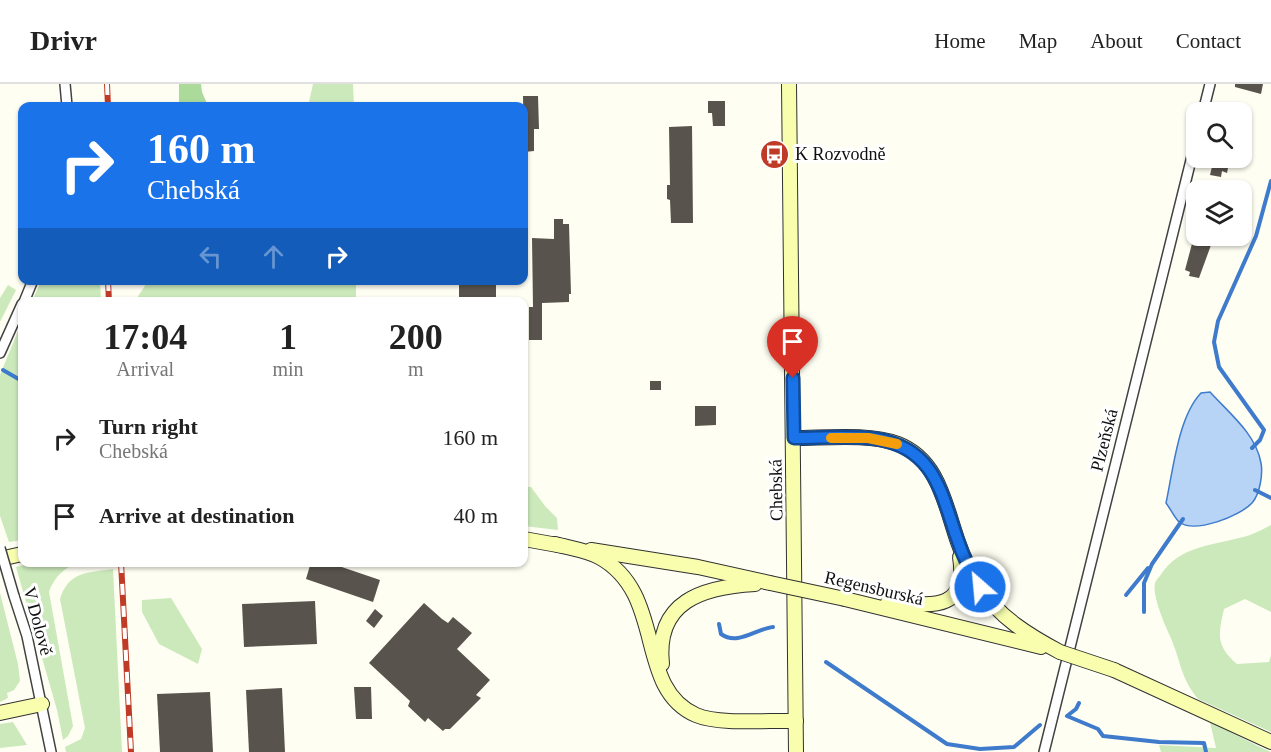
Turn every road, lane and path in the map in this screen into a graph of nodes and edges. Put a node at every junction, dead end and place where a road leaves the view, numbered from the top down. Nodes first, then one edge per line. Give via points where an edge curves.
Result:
1 (65, 84) edge
2 (789, 84) edge
3 (1210, 84) edge
4 (67, 102) edge
5 (1206, 102) edge
6 (1189, 168) edge
7 (18, 314) edge
8 (0, 353) edge
9 (794, 438) junction
10 (528, 540) edge
11 (958, 543) junction
12 (555, 544) junction
13 (0, 548) edge
14 (18, 555) edge
15 (0, 558) edge
16 (740, 580) junction
17 (865, 601) junction
18 (1038, 643) junction
19 (669, 692) junction
20 (42, 704) junction
21 (0, 713) edge
22 (796, 721) junction
23 (1271, 742) edge
24 (51, 752) edge
25 (796, 752) edge
26 (1044, 752) edge

1 - 4 street
2 - 9 main road, Chebská
3 - 5 street
6 - 26 street, Plzeňská
7 - 8 street
9 - 11 main road via 876,439 909,450 934,477
9 - 22 main road, Chebská
10 - 12 main road
11 - 17 main road via 961,582 950,600 930,605
11 - 18 main road via 990,602
12 - 16 main road via 698,567
12 - 19 main road via 598,557 614,567 630,585 644,613 657,667
13 - 20 street, V Dolově, bridge via 27,636
14 - 15 main road
16 - 17 main road, Regensburská, bridge
16 - 19 main road via 690,597 670,617 661,656
17 - 18 main road, Regensburská
18 - 23 main road, bridge via 1128,676
19 - 22 main road via 695,714 713,720
20 - 21 main road
20 - 24 street, V Dolově
22 - 25 main road, Chebská

